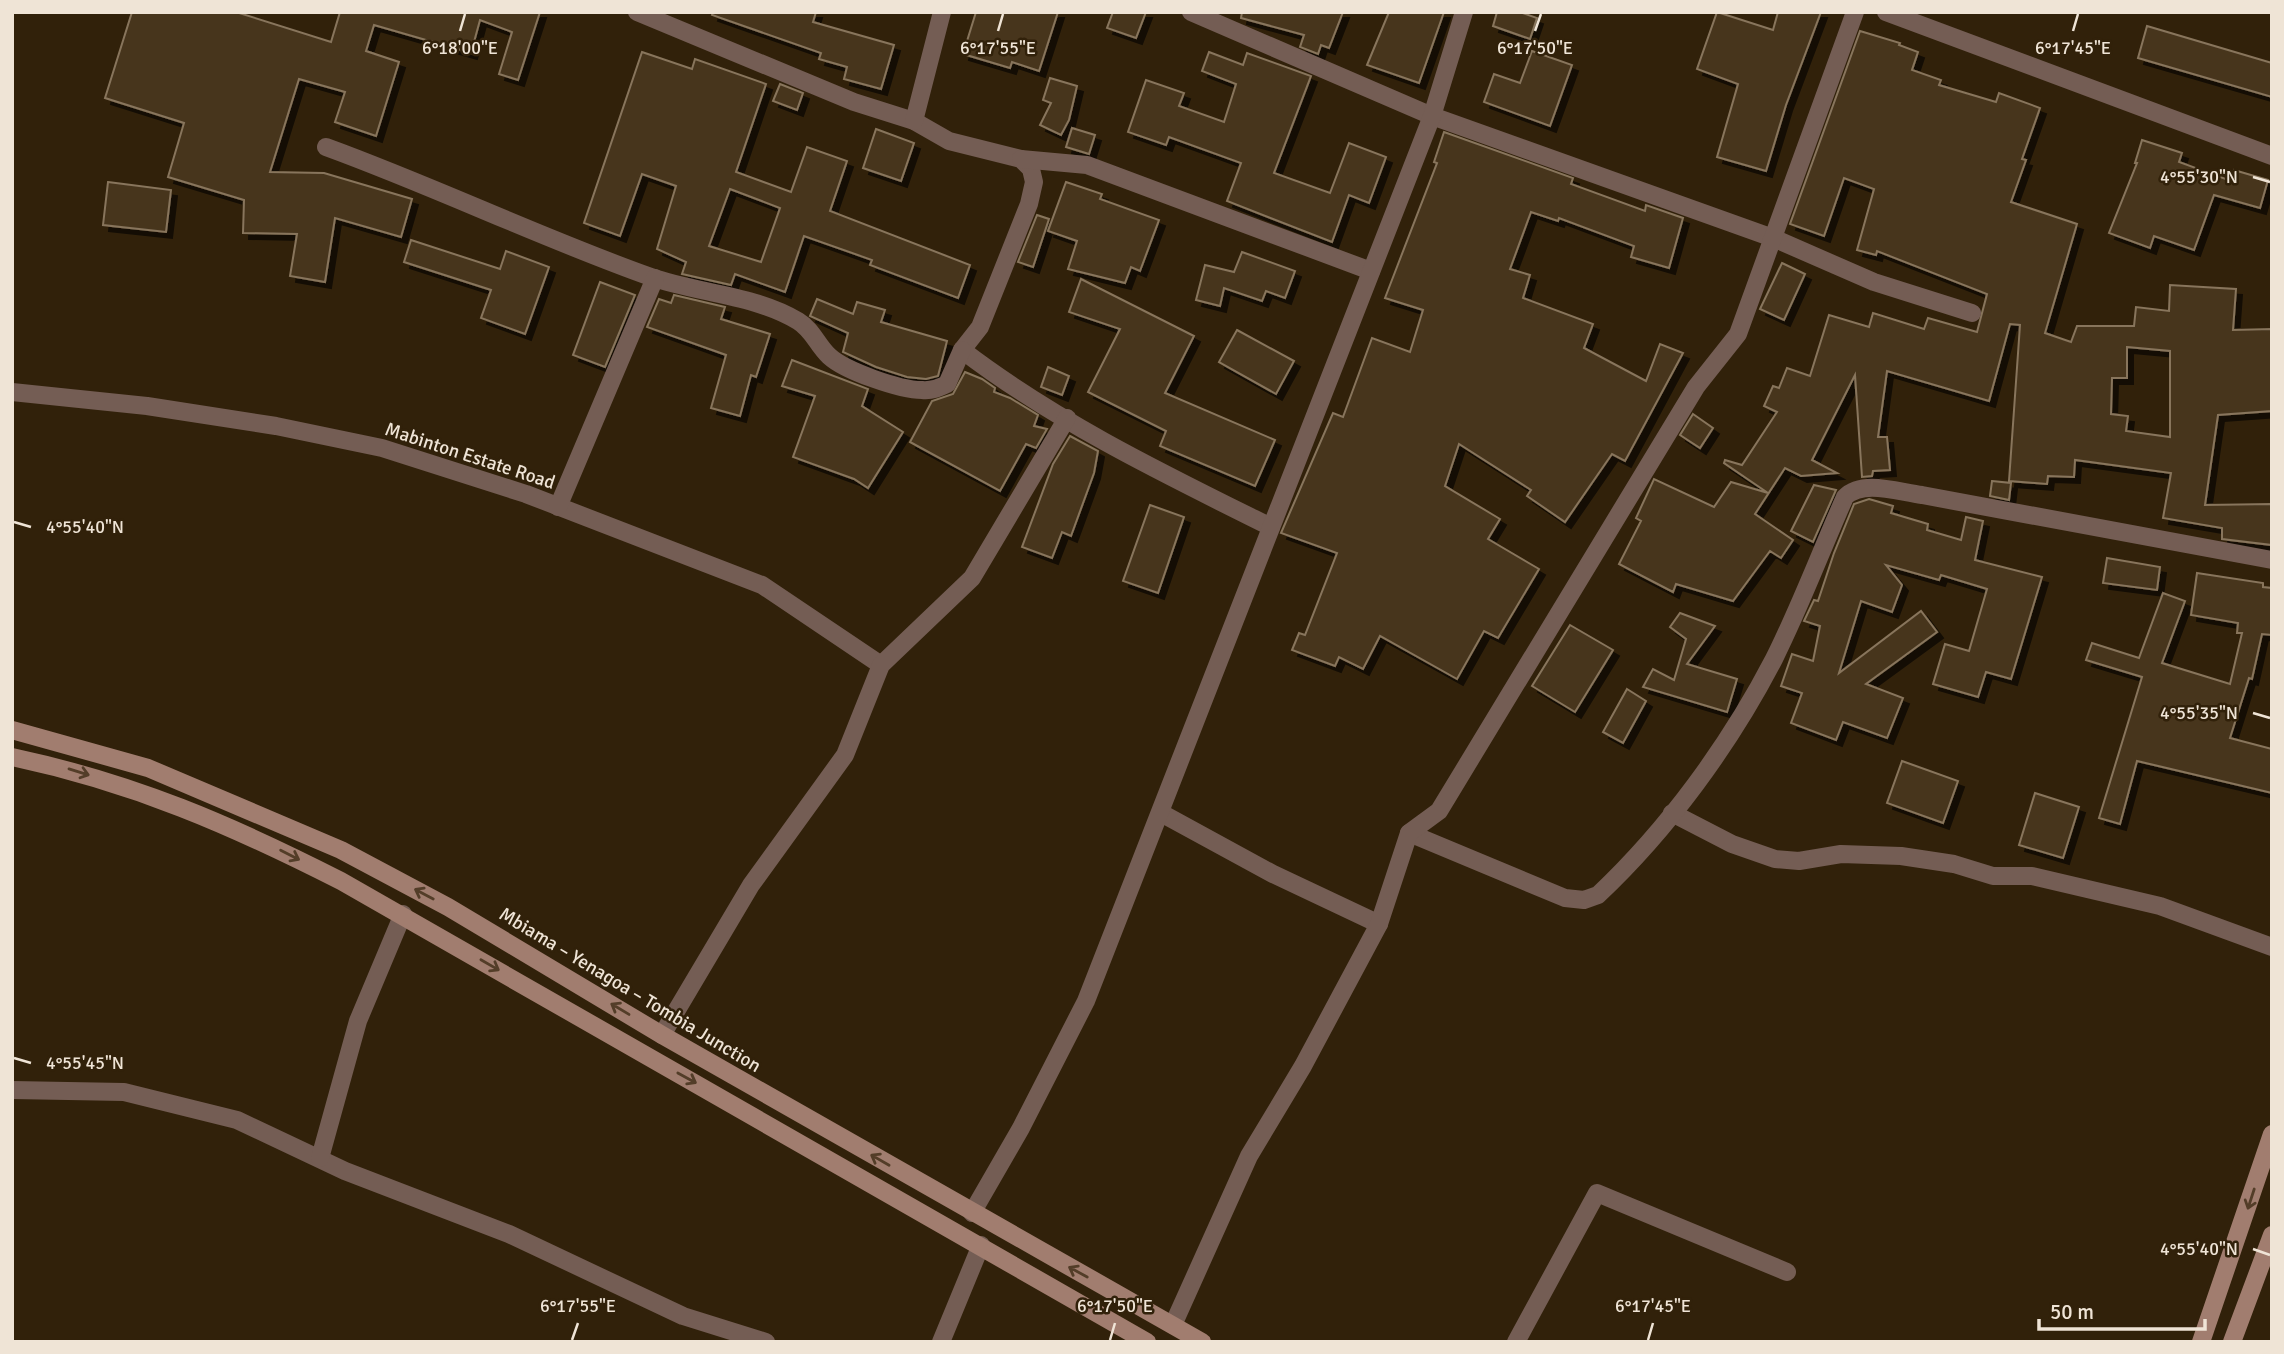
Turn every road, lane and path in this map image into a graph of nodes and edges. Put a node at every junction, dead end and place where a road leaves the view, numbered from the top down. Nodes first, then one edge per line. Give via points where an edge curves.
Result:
1 (636, 12) edge
2 (942, 12) edge
3 (1191, 12) edge
4 (1465, 12) edge
5 (1855, 12) edge
6 (1886, 12) edge
7 (1432, 116) junction
8 (914, 121) junction
9 (326, 147) dead end
10 (2272, 156) edge
11 (1021, 159) junction
12 (1773, 238) junction
13 (1371, 271) junction
14 (655, 278) junction
15 (1972, 313) dead end
16 (962, 350) junction
17 (12, 392) edge
18 (1067, 418) junction
19 (558, 507) junction
20 (1271, 527) junction
21 (2272, 560) edge
22 (881, 665) junction
23 (12, 730) edge
24 (12, 757) edge
25 (1161, 813) junction
26 (1672, 813) junction
27 (1409, 833) junction
28 (403, 914) junction
29 (1379, 924) junction
30 (2272, 947) edge
31 (663, 1035) junction
32 (12, 1090) edge
33 (2272, 1134) edge
34 (320, 1158) junction
35 (972, 1213) junction
36 (2272, 1235) edge
37 (981, 1245) junction
38 (1787, 1272) dead end
39 (1172, 1325) junction
40 (766, 1342) edge
41 (941, 1342) edge
42 (1147, 1342) edge
43 (1202, 1342) edge
44 (1516, 1342) edge
45 (2201, 1342) edge
46 (2232, 1342) edge

1 - 8 street via 854,102
2 - 8 street
3 - 7 street
4 - 7 street
5 - 12 street
6 - 10 street
7 - 12 street
7 - 13 street
8 - 11 street via 948,141
9 - 14 street
11 - 13 street via 1087,165
11 - 16 street via 1031,169 1034,182 1029,204 980,327
12 - 15 street via 1874,282
12 - 27 street via 1738,334 1696,387 1439,811
13 - 20 street
14 - 16 street via 758,305 796,320 845,368 919,391 947,384
14 - 19 street
16 - 18 street
17 - 19 street, Mabinton Estate Road via 160,408 369,445
18 - 20 street via 1171,478
18 - 22 street via 972,578
19 - 22 street, Mabinton Estate Road via 762,585
20 - 25 street
21 - 26 street via 1922,495 1865,487 1852,490 1774,658 1737,723
22 - 31 street via 845,755 751,885
31 -> 23 main road, Mbiama – Yenagoa – Tombia Junction via 448,906 341,850 148,768
24 -> 28 main road via 150,794 239,829
25 - 29 street via 1273,874
25 - 35 street via 1086,1001
26 - 27 street via 1610,884 1584,900 1565,898
26 - 30 street via 1732,844 1775,859 1901,856 1993,876 2032,876 2160,906
27 - 29 street
28 - 34 street via 358,1021
28 -> 37 main road
29 - 39 street via 1303,1066 1248,1156
35 -> 31 main road, Mbiama – Yenagoa – Tombia Junction
32 - 34 street via 124,1092 183,1105 237,1120
33 -> 45 main road
34 - 40 street via 509,1234 684,1315
39 -> 35 main road, Mbiama – Yenagoa – Tombia Junction
36 - 46 main road
37 - 41 street
37 - 42 main road
38 - 44 street via 1597,1193
39 - 43 main road, Mbiama – Yenagoa – Tombia Junction

